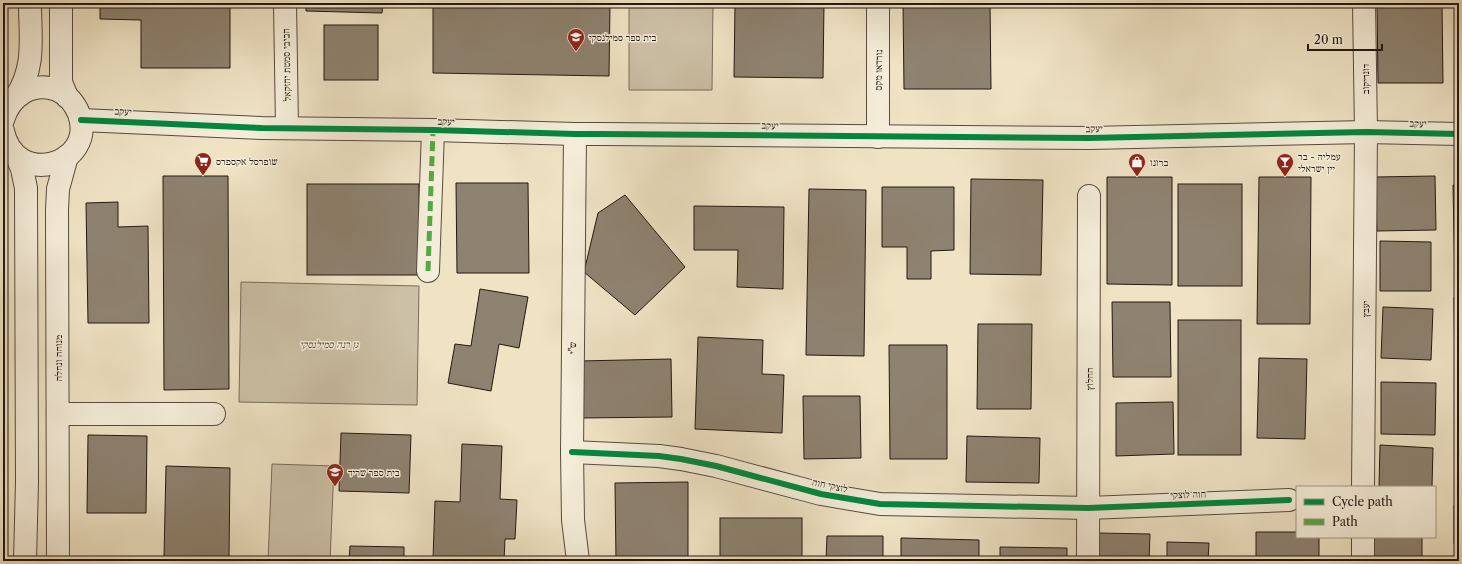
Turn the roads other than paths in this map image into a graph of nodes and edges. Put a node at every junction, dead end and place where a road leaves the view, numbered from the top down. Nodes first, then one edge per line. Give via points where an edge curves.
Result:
1 (30, 3) edge
2 (61, 3) edge
3 (285, 3) edge
4 (878, 3) edge
5 (1364, 3) edge
6 (16, 97) junction
7 (68, 97) junction
8 (3, 120) edge
9 (81, 120) junction
10 (287, 127) junction
11 (433, 130) junction
12 (3, 132) edge
13 (1366, 132) junction
14 (575, 134) junction
15 (1459, 134) edge
16 (878, 137) junction
17 (67, 156) junction
18 (17, 157) junction
19 (1089, 196) dead end
20 (428, 271) dead end
21 (58, 414) junction
22 (214, 414) dead end
23 (572, 452) junction
24 (1364, 486) edge
25 (1289, 500) dead end
26 (1088, 508) junction
27 (1363, 538) edge
28 (25, 561) edge
29 (58, 561) edge
30 (578, 561) edge
31 (1088, 561) edge
32 (1363, 561) edge

1 - 6 street via 29,68
2 - 7 street via 61,82
3 - 10 street, חביבי סמטת יחזקאל
4 - 16 street, נורדאו מקס
5 - 13 street, דונדיקוב
6 - 7 street via 25,91 47,88
6 - 8 street via 7,107
7 - 9 street
9 - 10 street, יעקב
9 - 17 street via 81,133 76,146
10 - 11 street, יעקב
11 - 14 street, יעקב
11 - 20 street
12 - 18 street via 10,149
13 - 15 street, יעקב
13 - 16 street, יעקב via 1089,138
13 - 24 street, יעבץ
14 - 16 street, יעקב
14 - 23 street, ש"י
17 - 18 street via 48,165 37,165
17 - 21 street, מנוחה ונחלה via 58,189
18 - 28 street via 26,188
19 - 26 street, החלוץ
21 - 22 street
21 - 29 street, מנוחה ונחלה
23 - 26 street, לוצקי חוה via 681,459 821,494 880,504
23 - 30 street, ש"י via 573,520
25 - 26 street, חוה לוצקי
26 - 31 street, החלוץ
27 - 32 street

